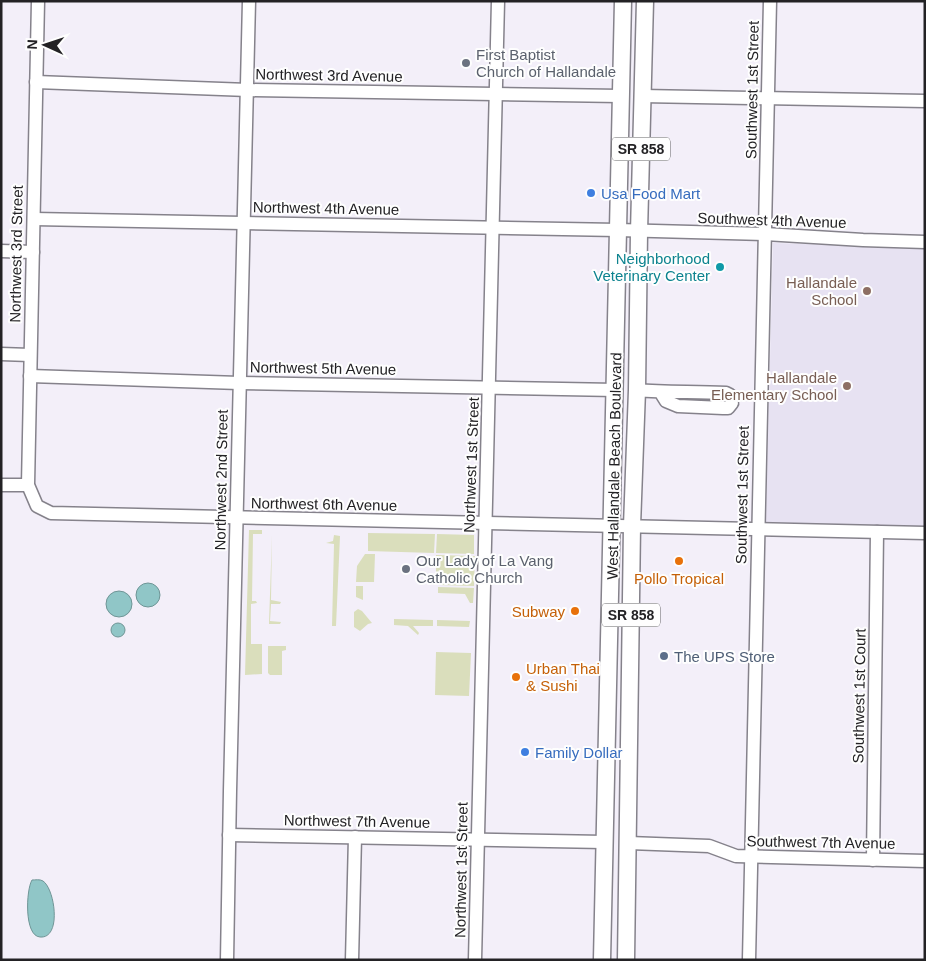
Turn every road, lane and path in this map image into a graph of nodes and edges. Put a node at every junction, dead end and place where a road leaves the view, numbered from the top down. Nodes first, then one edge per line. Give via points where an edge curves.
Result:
1 (38, 1) edge
2 (249, 1) edge
3 (498, 1) edge
4 (624, 1) edge
5 (645, 1) edge
6 (770, 1) edge
7 (36, 82) junction
8 (248, 90) junction
9 (496, 93) junction
10 (620, 96) junction
11 (642, 96) junction
12 (768, 99) junction
13 (925, 101) edge
14 (34, 219) junction
15 (243, 223) junction
16 (493, 229) junction
17 (618, 230) junction
18 (639, 232) junction
19 (765, 234) junction
20 (925, 242) edge
21 (1, 251) edge
22 (33, 252) junction
23 (1, 354) edge
24 (30, 355) junction
25 (30, 376) junction
26 (239, 382) junction
27 (489, 388) junction
28 (616, 390) junction
29 (637, 390) junction
30 (660, 393) junction
31 (1, 485) edge
32 (28, 486) junction
33 (37, 506) joint
34 (236, 518) junction
35 (486, 524) junction
36 (612, 526) junction
37 (632, 526) junction
38 (758, 530) junction
39 (877, 532) junction
40 (925, 533) edge
41 (605, 798) junction
42 (229, 835) junction
43 (355, 837) junction
44 (478, 840) junction
45 (604, 842) junction
46 (629, 844) junction
47 (751, 857) junction
48 (873, 860) junction
49 (925, 861) edge
50 (628, 881) junction
51 (228, 960) edge
52 (352, 960) edge
53 (475, 960) edge
54 (602, 960) edge
55 (626, 960) edge
56 (749, 960) edge

1 - 7 street, Northwest 3rd Street
2 - 8 street, Northwest 2nd Street
3 - 9 street, Northwest 1st Street
4 - 10 main road, West Hallandale Beach Boulevard / SR 858
5 - 11 main road, West Hallandale Beach Boulevard / SR 858
6 - 12 street, Southwest 1st Street
7 - 8 street, Northwest 3rd Avenue
7 - 14 street, Northwest 3rd Street
8 - 9 street, Northwest 3rd Avenue
8 - 15 street, Northwest 2nd Street
9 - 10 street, Northwest 3rd Avenue
9 - 16 street, Northwest 1st Street
10 - 17 main road, West Hallandale Beach Boulevard / SR 858
11 - 12 street
11 - 18 main road, West Hallandale Beach Boulevard / SR 858
12 - 13 street
12 - 19 street, Southwest 1st Street
14 - 15 street, Northwest 4th Avenue
14 - 22 street, Northwest 3rd Street
15 - 16 street, Northwest 4th Avenue
15 - 26 street, Northwest 2nd Street
16 - 17 street, Northwest 4th Avenue
16 - 27 street, Northwest 1st Street
17 - 18 street, Southwest 4th Avenue
17 - 28 main road, West Hallandale Beach Boulevard / SR 858
18 - 19 street, Southwest 4th Avenue
18 - 29 main road, West Hallandale Beach Boulevard / SR 858
19 - 20 street, Southwest 4th Avenue
19 - 38 street, Southwest 1st Street
21 - 22 street
22 - 24 street, Northwest 3rd Street
23 - 24 street
24 - 25 street, Northwest 3rd Street
25 - 26 street, Northwest 5th Avenue
25 - 32 street, Northwest 3rd Street
26 - 27 street, Northwest 5th Avenue
26 - 34 street, Northwest 2nd Street
27 - 28 street, Northwest 5th Avenue
27 - 35 street, Northwest 1st Street
28 - 36 main road, West Hallandale Beach Boulevard / SR 858
29 - 30 street
29 - 37 main road, West Hallandale Beach Boulevard / SR 858
30 - 30 street via 726,392 732,403 728,408 678,406 666,401
31 - 32 street
32 - 33 street, Northwest 3rd Street
33 - 34 street, Northwest 6th Avenue via 51,513
34 - 35 street, Northwest 6th Avenue
34 - 42 street, Northwest 2nd Street
35 - 36 street, Northwest 6th Avenue
35 - 44 street, Northwest 1st Street
36 - 37 street, Northwest 6th Avenue
36 - 41 main road, West Hallandale Beach Boulevard / SR 858
37 - 38 street, Northwest 6th Avenue
37 - 46 main road, West Hallandale Beach Boulevard / SR 858
38 - 39 street, Northwest 6th Avenue
38 - 47 street, Southwest 1st Street
39 - 40 street, Northwest 6th Avenue
39 - 48 street, Southwest 1st Court
41 - 45 main road, West Hallandale Beach Boulevard / SR 858
41 - 46 main road via 616,830
42 - 43 street, Northwest 7th Avenue
42 - 51 street, Northwest 2nd Street
43 - 44 street, Northwest 7th Avenue
43 - 52 street
44 - 45 street, Northwest 7th Avenue
44 - 53 street, Northwest 1st Street
45 - 50 main road via 617,856
45 - 54 main road, West Hallandale Beach Boulevard / SR 858
46 - 47 street, Southwest 7th Avenue via 709,846 730,855
46 - 50 main road, West Hallandale Beach Boulevard / SR 858
47 - 48 street, Southwest 7th Avenue
47 - 56 street, Southwest 1st Street
48 - 49 street, Southwest 7th Avenue
50 - 55 main road, West Hallandale Beach Boulevard / SR 858

